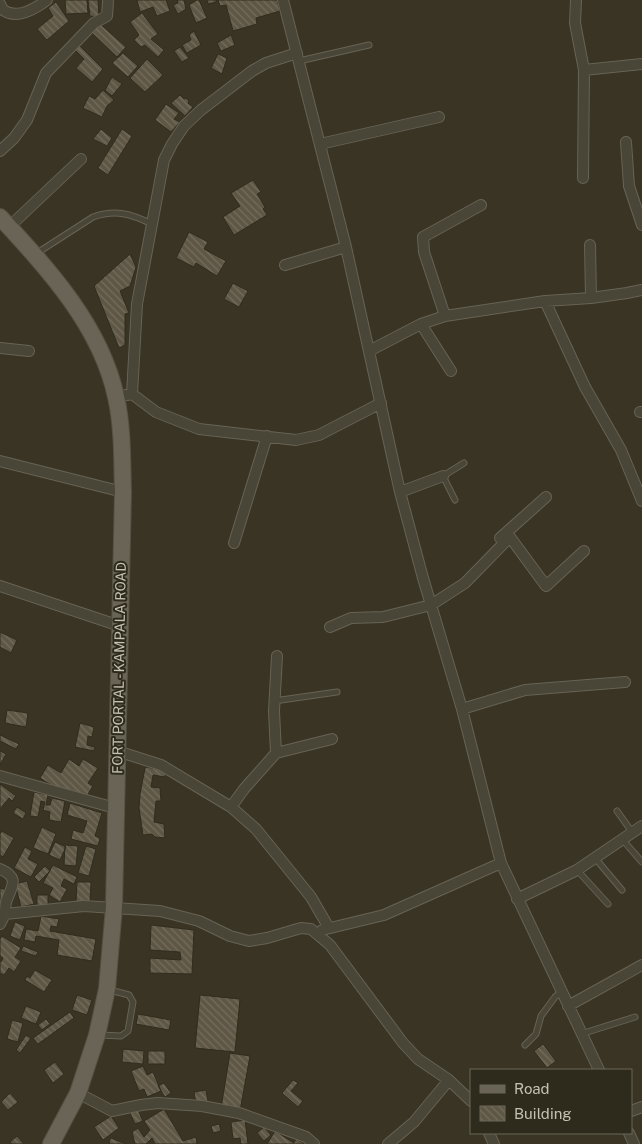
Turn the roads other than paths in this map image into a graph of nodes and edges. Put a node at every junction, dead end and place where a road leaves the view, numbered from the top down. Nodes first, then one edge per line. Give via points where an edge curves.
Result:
1 (47, 0) edge
2 (283, 0) edge
3 (576, 0) edge
4 (110, 1) edge
5 (0, 4) edge
6 (369, 45) dead end
7 (298, 57) junction
8 (642, 64) edge
9 (584, 70) junction
10 (438, 117) dead end
11 (626, 142) dead end
12 (320, 144) junction
13 (0, 151) edge
14 (81, 159) dead end
15 (584, 178) dead end
16 (481, 205) dead end
17 (4, 222) edge
18 (152, 224) junction
19 (642, 226) edge
20 (590, 245) dead end
21 (346, 247) junction
22 (35, 255) junction
23 (285, 265) dead end
24 (642, 290) edge
25 (591, 298) junction
26 (545, 301) junction
27 (446, 316) junction
28 (421, 324) junction
29 (0, 348) edge
30 (29, 351) dead end
31 (369, 351) junction
32 (452, 371) dead end
33 (124, 395) junction
34 (381, 403) junction
35 (266, 436) junction
36 (0, 461) edge
37 (464, 463) dead end
38 (443, 476) junction
39 (123, 492) junction
40 (400, 492) junction
41 (546, 497) dead end
42 (455, 500) dead end
43 (642, 501) edge
44 (234, 543) dead end
45 (504, 543) junction
46 (584, 551) dead end
47 (0, 586) edge
48 (430, 605) junction
49 (120, 626) junction
50 (330, 627) dead end
51 (277, 656) dead end
52 (625, 682) dead end
53 (337, 692) dead end
54 (274, 701) junction
55 (462, 709) junction
56 (332, 739) dead end
57 (117, 751) junction
58 (276, 753) junction
59 (0, 776) edge
60 (231, 807) junction
61 (115, 808) junction
62 (617, 811) dead end
63 (642, 826) edge
64 (632, 832) junction
65 (622, 839) junction
66 (595, 858) junction
67 (642, 862) edge
68 (501, 863) junction
69 (0, 869) edge
70 (577, 870) junction
71 (622, 890) dead end
72 (516, 899) junction
73 (608, 904) dead end
74 (114, 908) junction
75 (5, 914) junction
76 (0, 924) edge
77 (329, 928) junction
78 (316, 932) junction
79 (642, 966) edge
80 (107, 989) junction
81 (561, 992) junction
82 (568, 1006) junction
83 (635, 1017) dead end
84 (581, 1034) junction
85 (97, 1035) junction
86 (525, 1045) dead end
87 (598, 1069) edge
88 (449, 1080) junction
89 (78, 1093) junction
90 (470, 1100) edge
91 (51, 1144) edge
92 (314, 1144) edge
93 (388, 1144) edge

1 - 5 street via 33,10 14,14 3,10
2 - 7 street
3 - 9 street via 575,23
4 - 13 street via 107,16 94,24 46,73 27,120
6 - 7 lane
7 - 12 street
7 - 18 street via 266,63 252,71 184,126 164,160
8 - 9 street
9 - 15 street
10 - 12 street
11 - 19 street via 629,186
12 - 21 street
14 - 17 street
16 - 27 street via 423,237 424,252
17 - 22 main road, FORT PORTAL - KAMPALA ROAD
18 - 22 lane via 131,214 104,213
18 - 33 street
20 - 25 street
21 - 23 street
21 - 31 street
22 - 33 main road, FORT PORTAL - KAMPALA ROAD via 82,317
24 - 25 street
25 - 26 street
26 - 27 street
26 - 43 street via 585,387 621,450
27 - 28 street
28 - 31 street
28 - 32 street
29 - 30 street
31 - 34 street
33 - 35 street via 199,429
33 - 39 main road, FORT PORTAL - KAMPALA ROAD via 121,436
34 - 35 street via 319,435 296,440
34 - 40 street
35 - 44 street
36 - 39 street
37 - 38 lane
38 - 40 street
38 - 42 lane
39 - 49 main road, FORT PORTAL - KAMPALA ROAD
40 - 48 street
41 - 45 street via 500,538
45 - 46 street via 510,537 546,586
45 - 48 street via 465,583
47 - 49 street
48 - 50 street via 383,617 351,618
48 - 55 street
49 - 57 main road, FORT PORTAL - KAMPALA ROAD
51 - 54 street
52 - 55 street via 525,690
53 - 54 lane
54 - 58 street
55 - 68 street
56 - 58 street
57 - 60 street via 161,765
57 - 61 main road, FORT PORTAL - KAMPALA ROAD
58 - 60 street
59 - 61 street
60 - 77 street via 256,829 311,897
61 - 74 main road, FORT PORTAL - KAMPALA ROAD
62 - 64 lane
63 - 64 street
64 - 65 street
65 - 66 street
65 - 67 lane
66 - 70 street
66 - 71 lane
68 - 72 street
68 - 77 street via 384,915
69 - 75 street via 13,881
70 - 72 street
70 - 73 lane
72 - 81 street
74 - 75 street via 84,906
74 - 78 street via 160,911 199,921 249,941 301,928
74 - 80 main road, FORT PORTAL - KAMPALA ROAD
75 - 76 street
77 - 78 street
78 - 88 street via 330,945 403,1043 418,1059
79 - 82 street
80 - 85 main road, FORT PORTAL - KAMPALA ROAD
80 - 85 lane via 130,995 133,1002 128,1031 121,1036
81 - 82 street
81 - 86 lane via 541,1016 536,1034
82 - 84 street
83 - 84 lane
84 - 87 street
85 - 89 main road, FORT PORTAL - KAMPALA ROAD
88 - 90 street
88 - 93 street via 414,1122
89 - 91 main road, FORT PORTAL - KAMPALA ROAD
89 - 92 street via 112,1112 158,1103 239,1112 306,1137

